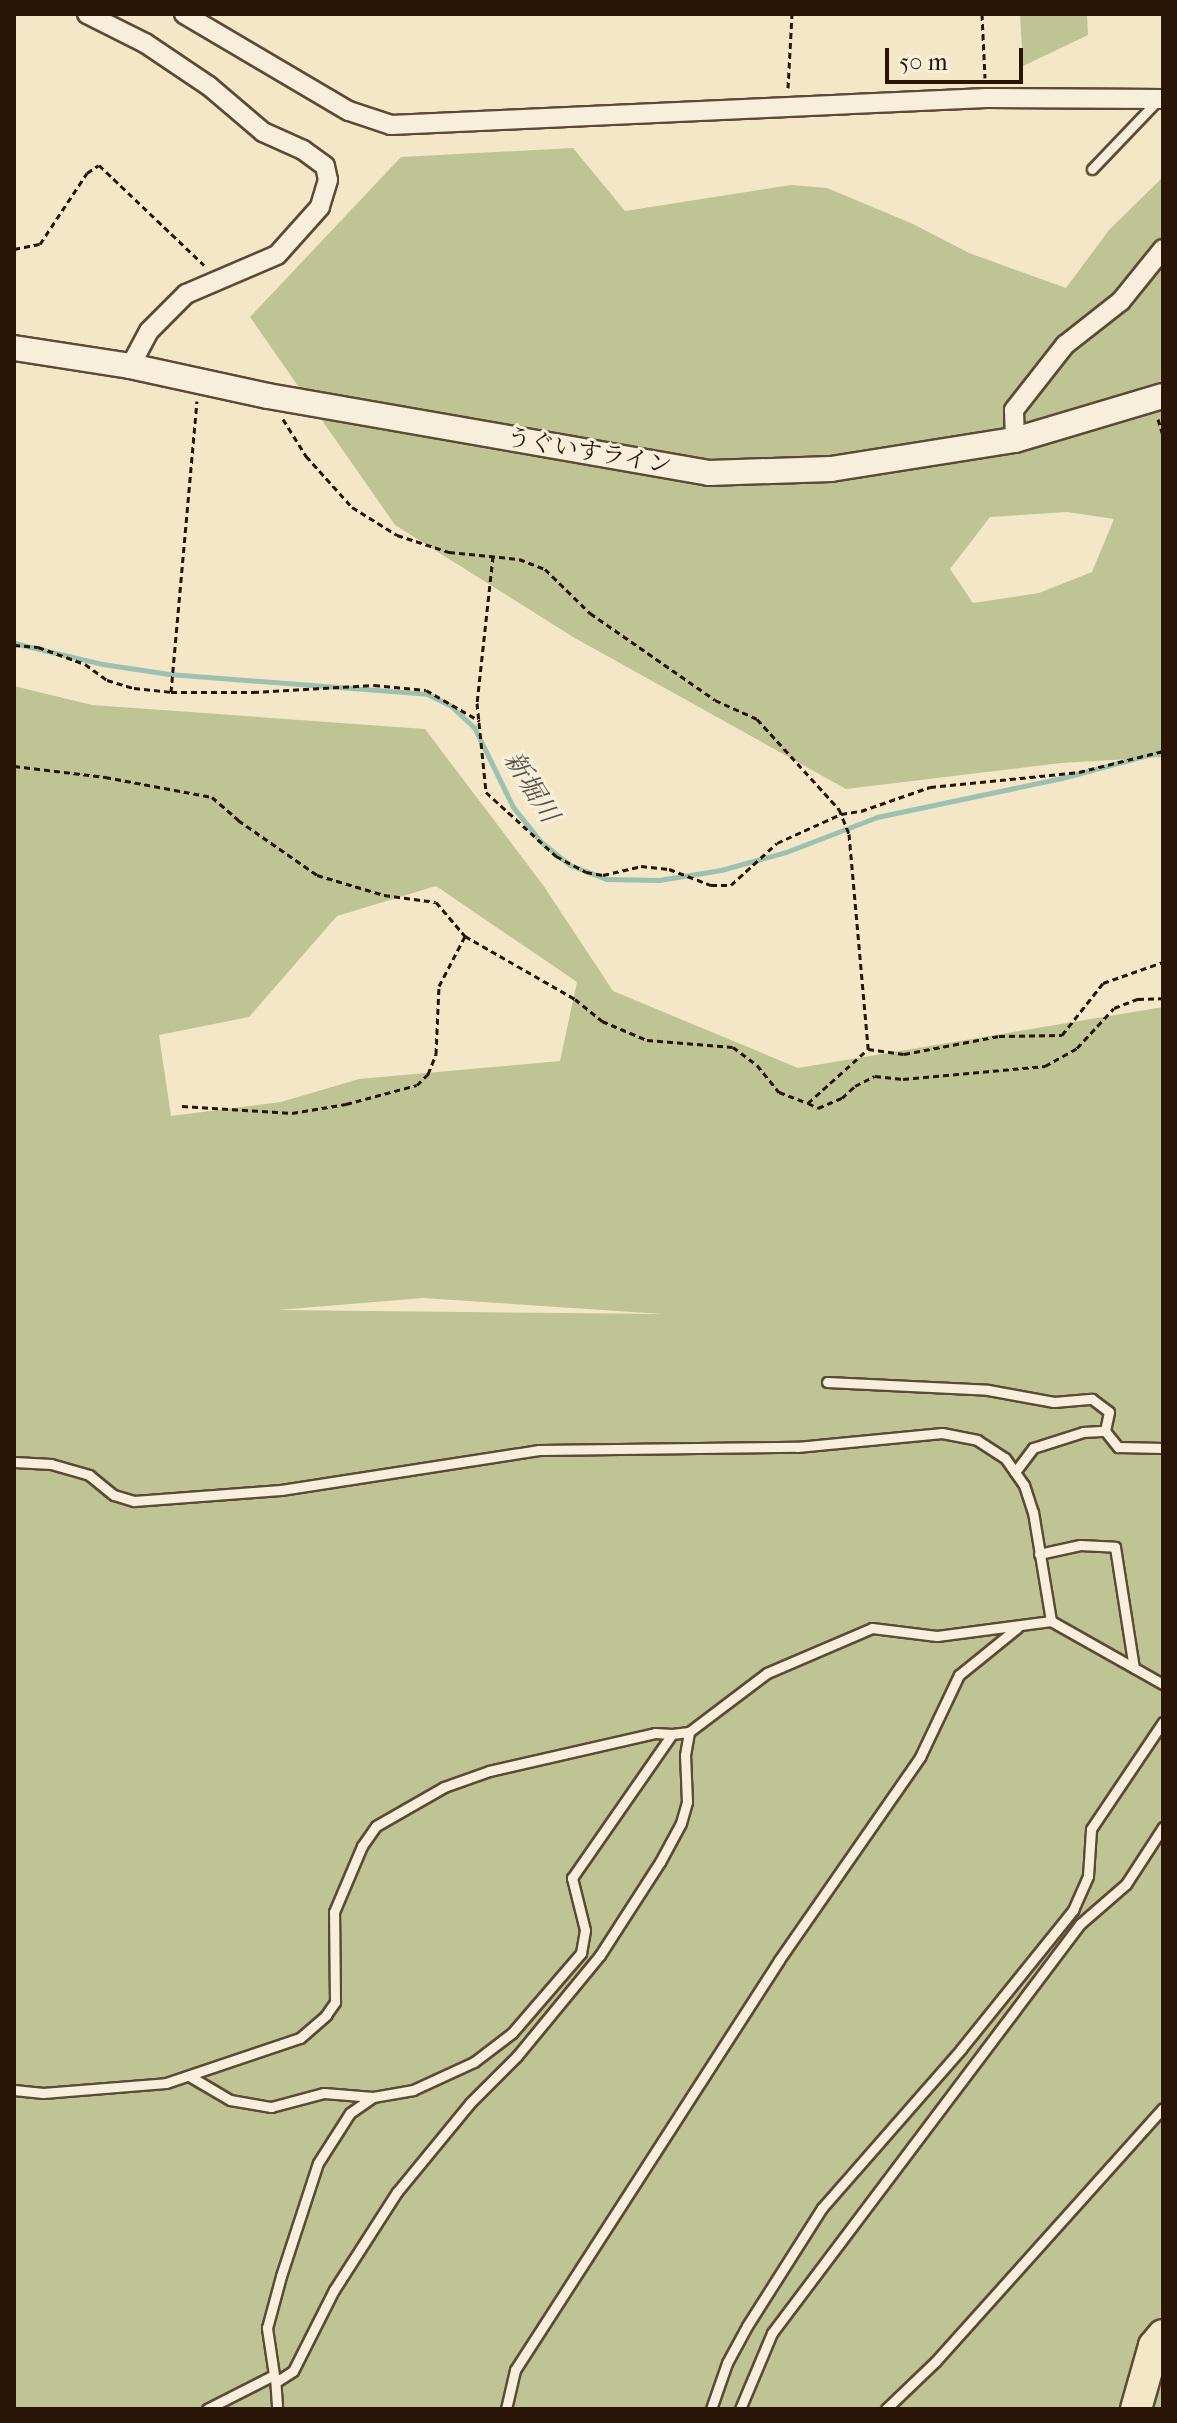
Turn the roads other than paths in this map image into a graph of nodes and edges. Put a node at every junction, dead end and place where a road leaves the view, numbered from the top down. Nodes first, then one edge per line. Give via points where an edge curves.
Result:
1 (87, 14) edge
2 (184, 14) edge
3 (1161, 99) edge
4 (1092, 169) dead end
5 (1163, 249) edge
6 (14, 348) edge
7 (130, 366) junction
8 (1163, 396) edge
9 (1015, 440) junction
10 (827, 1382) dead end
11 (1105, 1431) junction
12 (1163, 1448) edge
13 (14, 1462) edge
14 (1015, 1472) junction
15 (1039, 1554) junction
16 (1051, 1621) junction
17 (1020, 1626) junction
18 (1134, 1668) junction
19 (1163, 1684) edge
20 (1163, 1722) edge
21 (689, 1732) junction
22 (672, 1734) junction
23 (1163, 1827) edge
24 (191, 2077) junction
25 (14, 2090) edge
26 (373, 2097) junction
27 (1163, 2108) edge
28 (1163, 2335) edge
29 (275, 2378) junction
30 (207, 2409) edge
31 (277, 2409) edge
32 (506, 2409) edge
33 (711, 2409) edge
34 (740, 2409) edge
35 (886, 2409) edge
36 (1136, 2409) edge

1 - 7 street via 145,43 209,86 263,132 303,150 325,166 328,180 320,207 277,255 186,294 149,331
2 - 3 street via 349,111 391,125 986,98
3 - 4 lane
5 - 9 street via 1121,301 1065,345 1014,410
6 - 7 street, うぐいすライン
7 - 9 street, うぐいすライン via 268,396 709,473 831,469
8 - 9 street, うぐいすライン
10 - 11 lane via 988,1390 1054,1402 1092,1399 1109,1412
11 - 12 lane via 1118,1447
11 - 14 lane via 1050,1440 1033,1448
13 - 14 lane via 51,1464 89,1475 114,1495 134,1501 281,1490 539,1450 797,1447 942,1433 977,1440 1005,1458
14 - 15 lane via 1033,1512
15 - 16 lane
15 - 18 lane via 1080,1545 1115,1547
16 - 17 lane
16 - 18 lane
17 - 21 lane via 937,1636 872,1628 767,1673
17 - 32 lane via 959,1675 920,1757 779,1960 515,2370
18 - 19 lane
20 - 33 lane via 1091,1829 1088,1876 1073,1910 822,2208 734,2351
21 - 22 lane
21 - 29 lane via 687,1802 660,1862 600,1955 397,2192 334,2290 293,2371
22 - 24 lane via 655,1733 489,1771 444,1787 376,1826 334,1912 337,1988 326,2015 300,2038
22 - 26 lane via 572,1878 585,1930 581,1953 512,2033 474,2062 413,2090
23 - 34 lane via 1126,1884 1080,1924 772,2333
24 - 25 lane via 43,2093
24 - 26 lane via 230,2100 271,2107 324,2093
26 - 29 lane via 350,2113 318,2163 267,2328
27 - 35 lane via 935,2362
28 - 36 main road via 1154,2346
29 - 30 lane
29 - 31 lane

